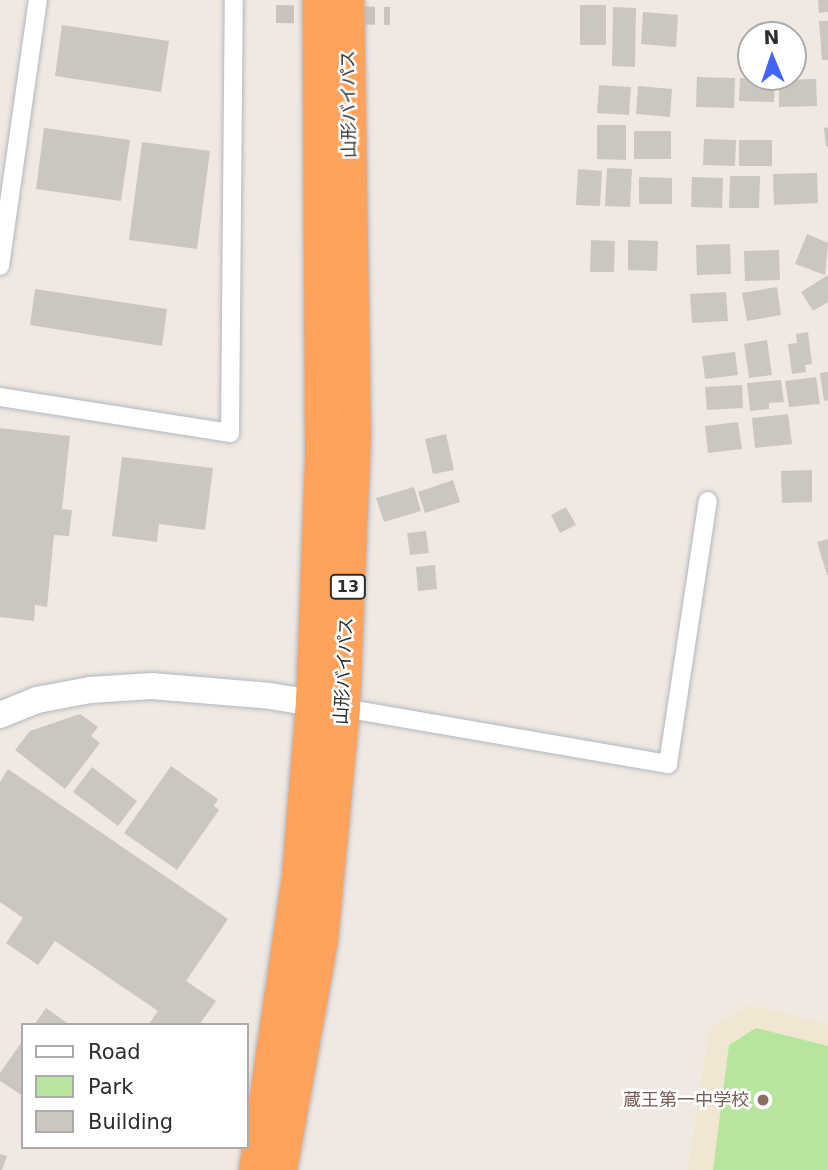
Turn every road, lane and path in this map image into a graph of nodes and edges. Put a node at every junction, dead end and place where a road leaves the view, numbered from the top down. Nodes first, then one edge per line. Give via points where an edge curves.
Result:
1 (38, 0) edge
2 (234, 0) edge
3 (319, 0) edge
4 (347, 0) edge
5 (0, 266) edge
6 (0, 397) edge
7 (708, 501) dead end
8 (328, 705) junction
9 (0, 715) edge
10 (255, 1170) edge
11 (280, 1170) edge

1 - 5 street
2 - 6 street via 230,433
3 - 8 highway, 山形バイパス / 13 via 321,438
4 - 8 highway, 山形バイパス / 13 via 354,409
7 - 8 street via 668,764
8 - 9 street via 152,686 90,690 37,700
8 - 10 highway, 山形バイパス / 13
8 - 11 highway, 山形バイパス / 13 via 321,940

